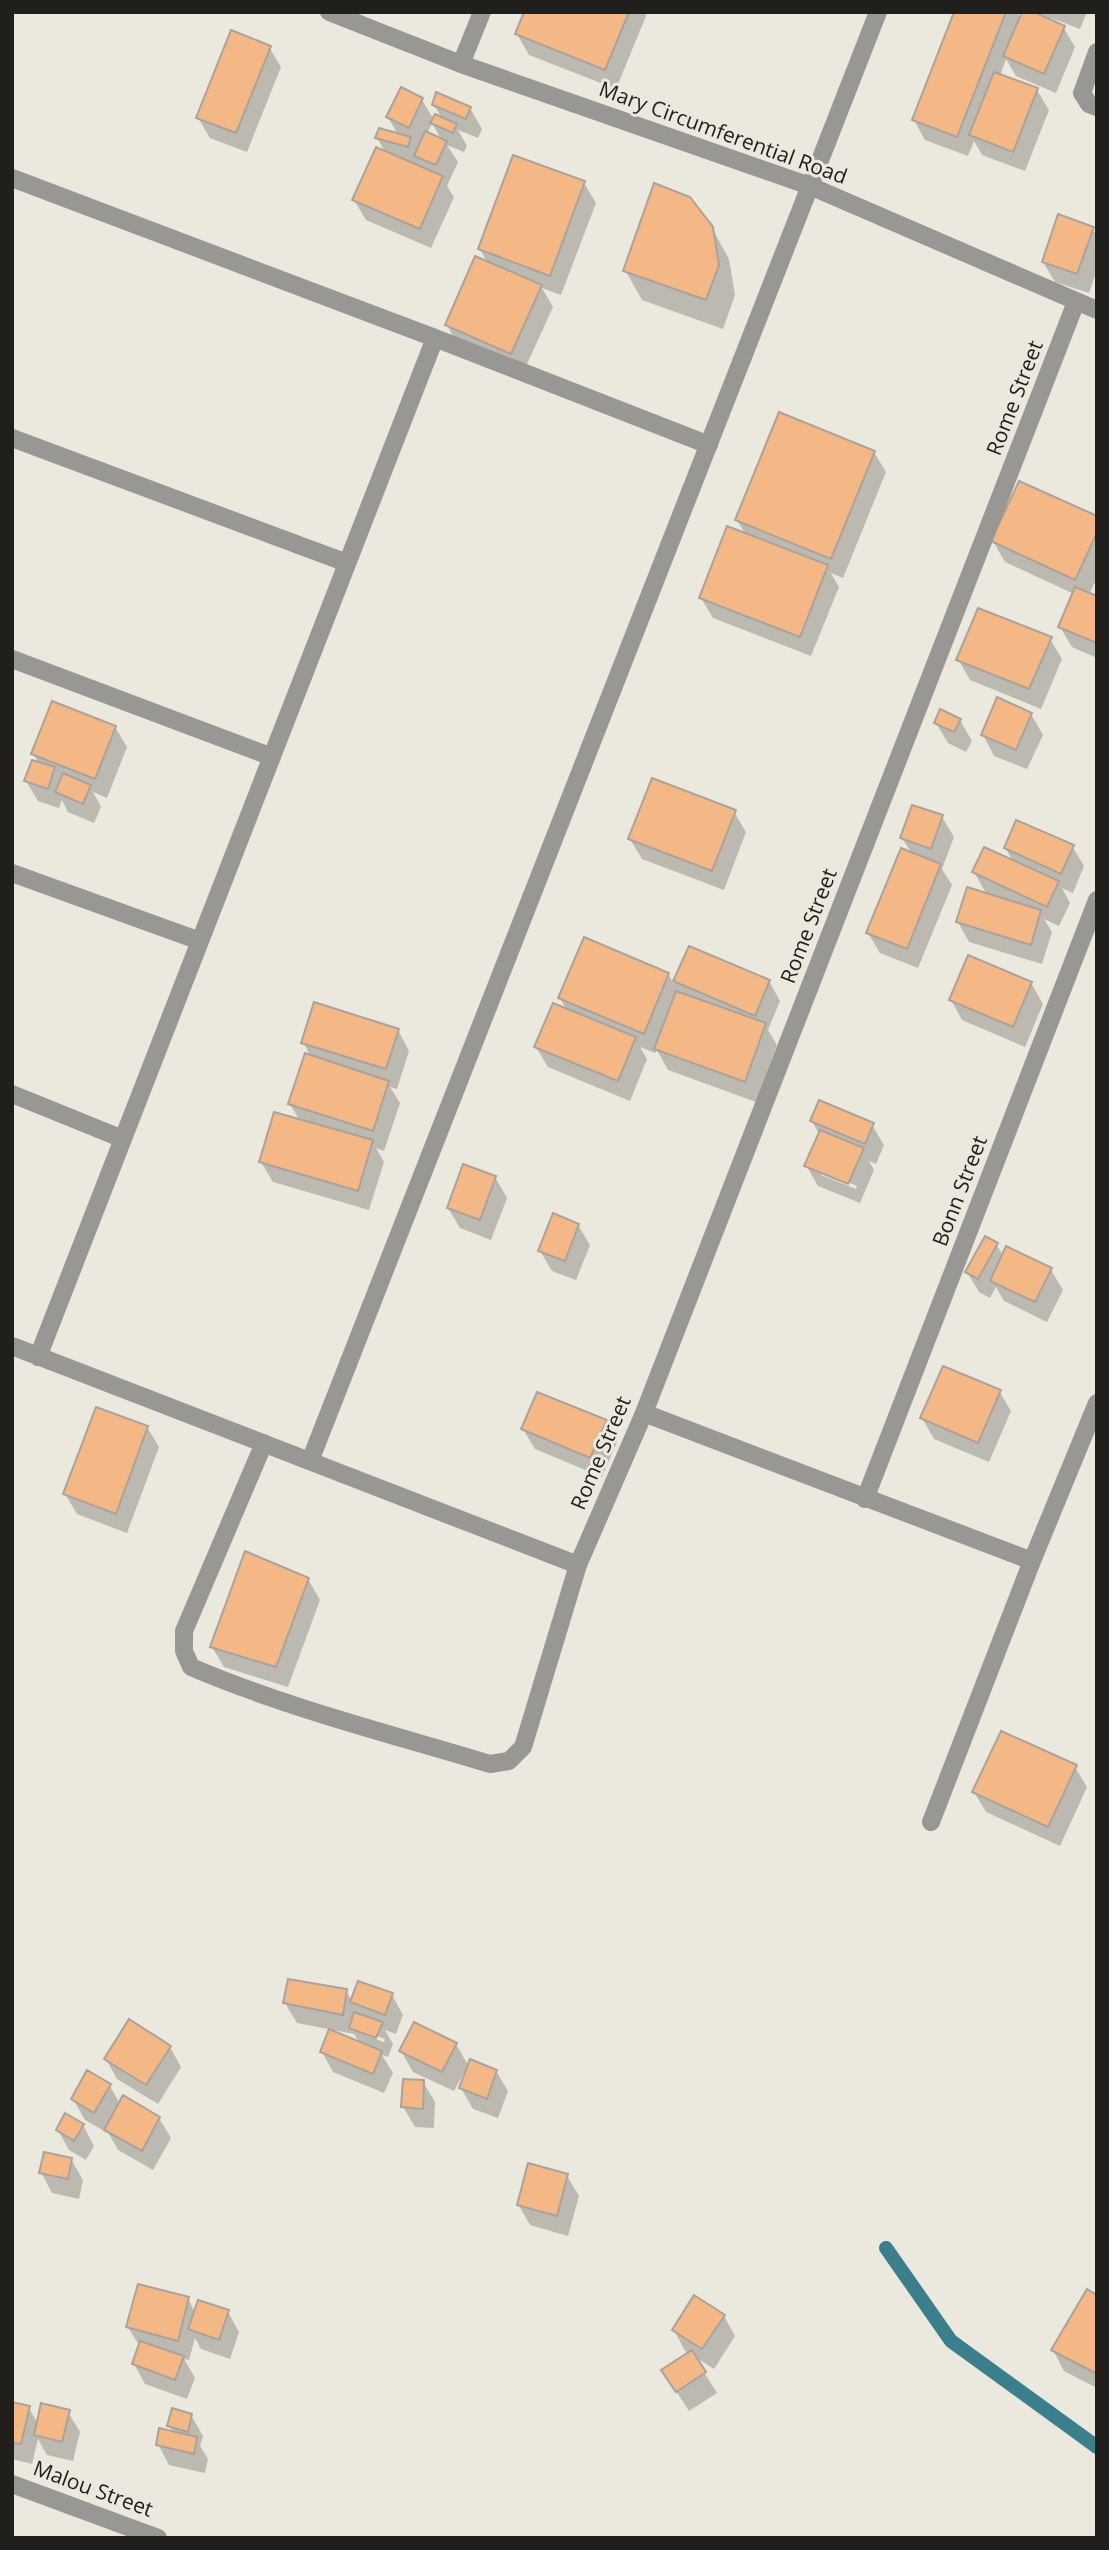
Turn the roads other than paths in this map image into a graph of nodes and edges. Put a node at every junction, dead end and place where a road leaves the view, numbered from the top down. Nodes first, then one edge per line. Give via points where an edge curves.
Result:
1 (329, 12) edge
2 (482, 12) edge
3 (878, 12) edge
4 (1097, 52) edge
5 (461, 64) junction
6 (1097, 107) edge
7 (12, 178) edge
8 (810, 186) junction
9 (1076, 302) junction
10 (1097, 310) edge
11 (435, 338) junction
12 (12, 438) edge
13 (709, 445) junction
14 (347, 563) junction
15 (12, 659) edge
16 (272, 757) junction
17 (12, 873) edge
18 (1097, 900) edge
19 (200, 941) junction
20 (12, 1094) edge
21 (123, 1139) junction
22 (12, 1346) edge
23 (37, 1357) junction
24 (1097, 1403) edge
25 (644, 1413) junction
26 (264, 1443) junction
27 (310, 1461) junction
28 (865, 1499) junction
29 (1032, 1561) junction
30 (578, 1564) junction
31 (931, 1822) dead end
32 (12, 2484) edge
33 (158, 2538) edge

1 - 5 street, Mary Circumferential Road
2 - 5 street
3 - 8 street
4 - 6 street via 1082,93
5 - 8 street, Mary Circumferential Road
7 - 11 street
8 - 9 street, Mary Circumferential Road
8 - 13 street
9 - 10 street, Mary Circumferential Road
9 - 25 street, Rome Street
11 - 13 street
11 - 14 street
12 - 14 street
13 - 27 street
14 - 16 street
15 - 16 street
16 - 19 street
17 - 19 street
18 - 28 street, Bonn Street
19 - 21 street
20 - 21 street
21 - 23 street
22 - 23 street
23 - 26 street
24 - 29 street
25 - 28 street
25 - 30 street, Rome Street
26 - 27 street
26 - 30 street, Rome Street via 184,1631 184,1651 191,1667 221,1679 490,1764 509,1761 523,1747
27 - 30 street
28 - 29 street
29 - 31 street
32 - 33 street, Malou Street

